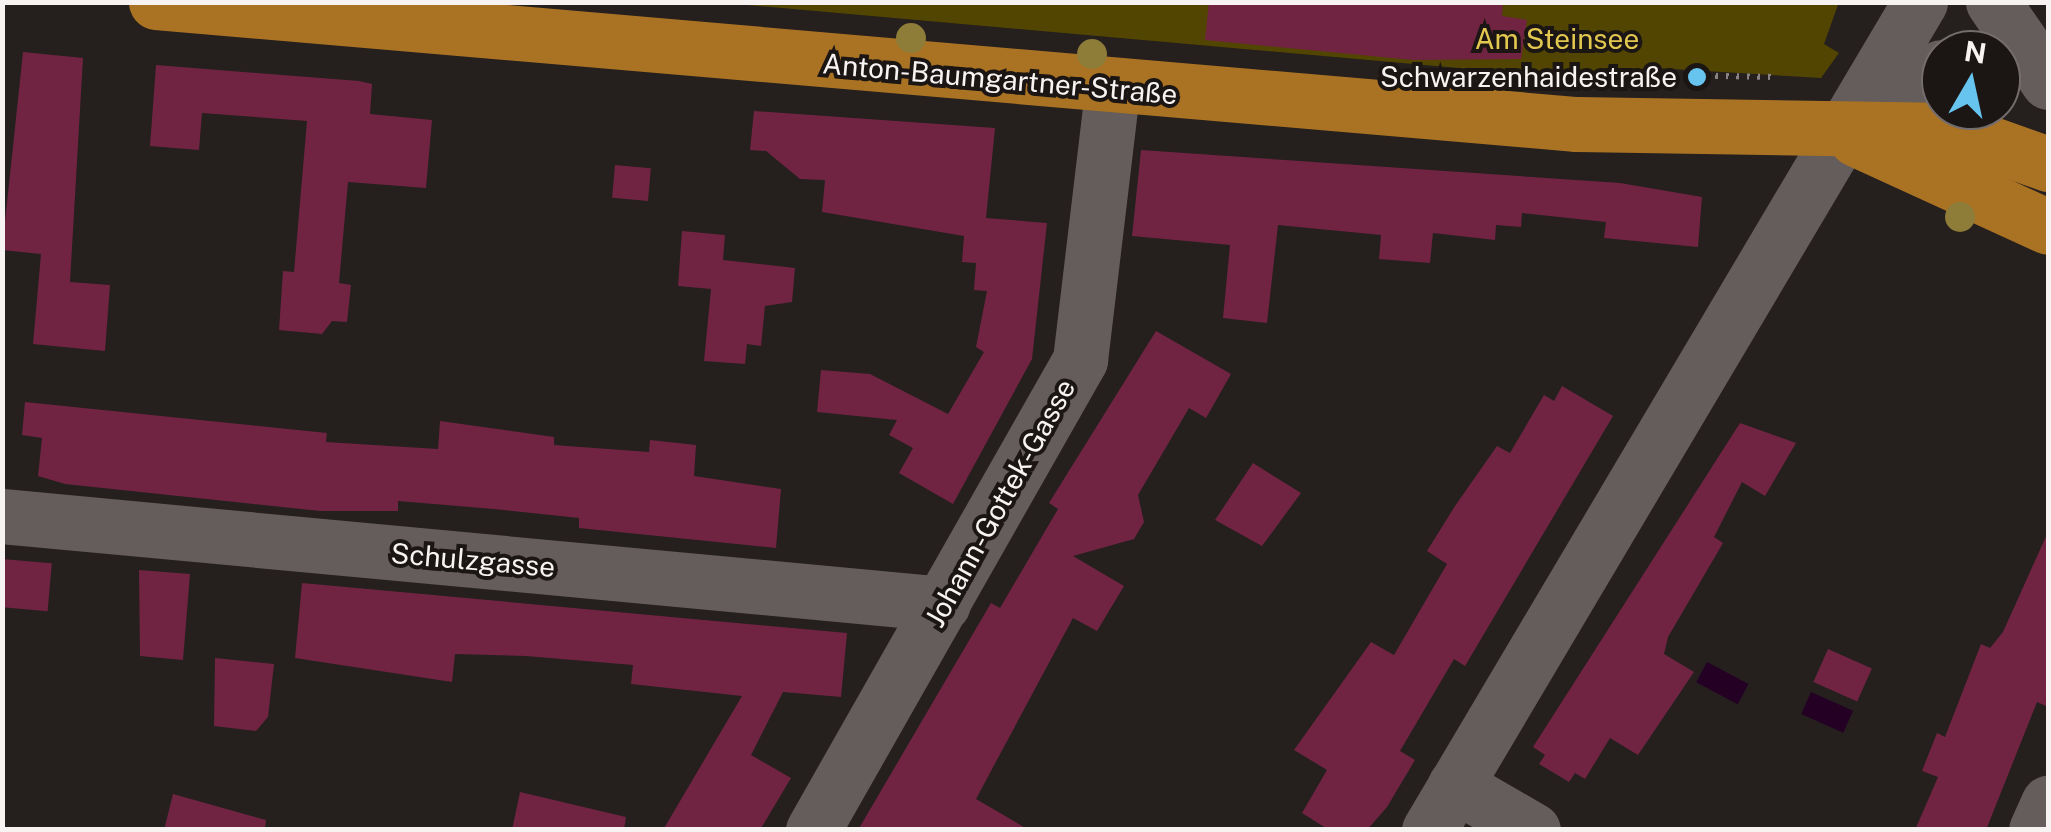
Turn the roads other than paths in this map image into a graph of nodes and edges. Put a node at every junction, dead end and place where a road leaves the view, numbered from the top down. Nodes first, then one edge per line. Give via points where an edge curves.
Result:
1 (156, 2) edge
2 (1920, 2) edge
3 (1990, 2) edge
4 (1968, 30) edge
5 (1921, 81) edge
6 (2048, 82) edge
7 (1112, 90) junction
8 (1845, 134) junction
9 (2048, 164) edge
10 (2048, 227) edge
11 (2, 516) edge
12 (944, 604) junction
13 (2048, 802) edge
14 (1442, 807) edge
15 (813, 830) edge
16 (1533, 830) edge
17 (2036, 830) edge

1 - 7 main road, Anton-Baumgartner-Straße
2 - 8 street
3 - 4 street
3 - 6 street
5 - 8 street
7 - 8 main road, Anton-Baumgartner-Straße
7 - 12 street, Johann-Gottek-Gasse via 1080,360
8 - 9 main road, Anton-Baumgartner-Straße via 1952,130
8 - 10 main road, Anton-Baumgartner-Straße
8 - 14 street
11 - 12 street, Schulzgasse
12 - 15 street, Johann-Gottek-Gasse
13 - 17 street
14 - 16 street

